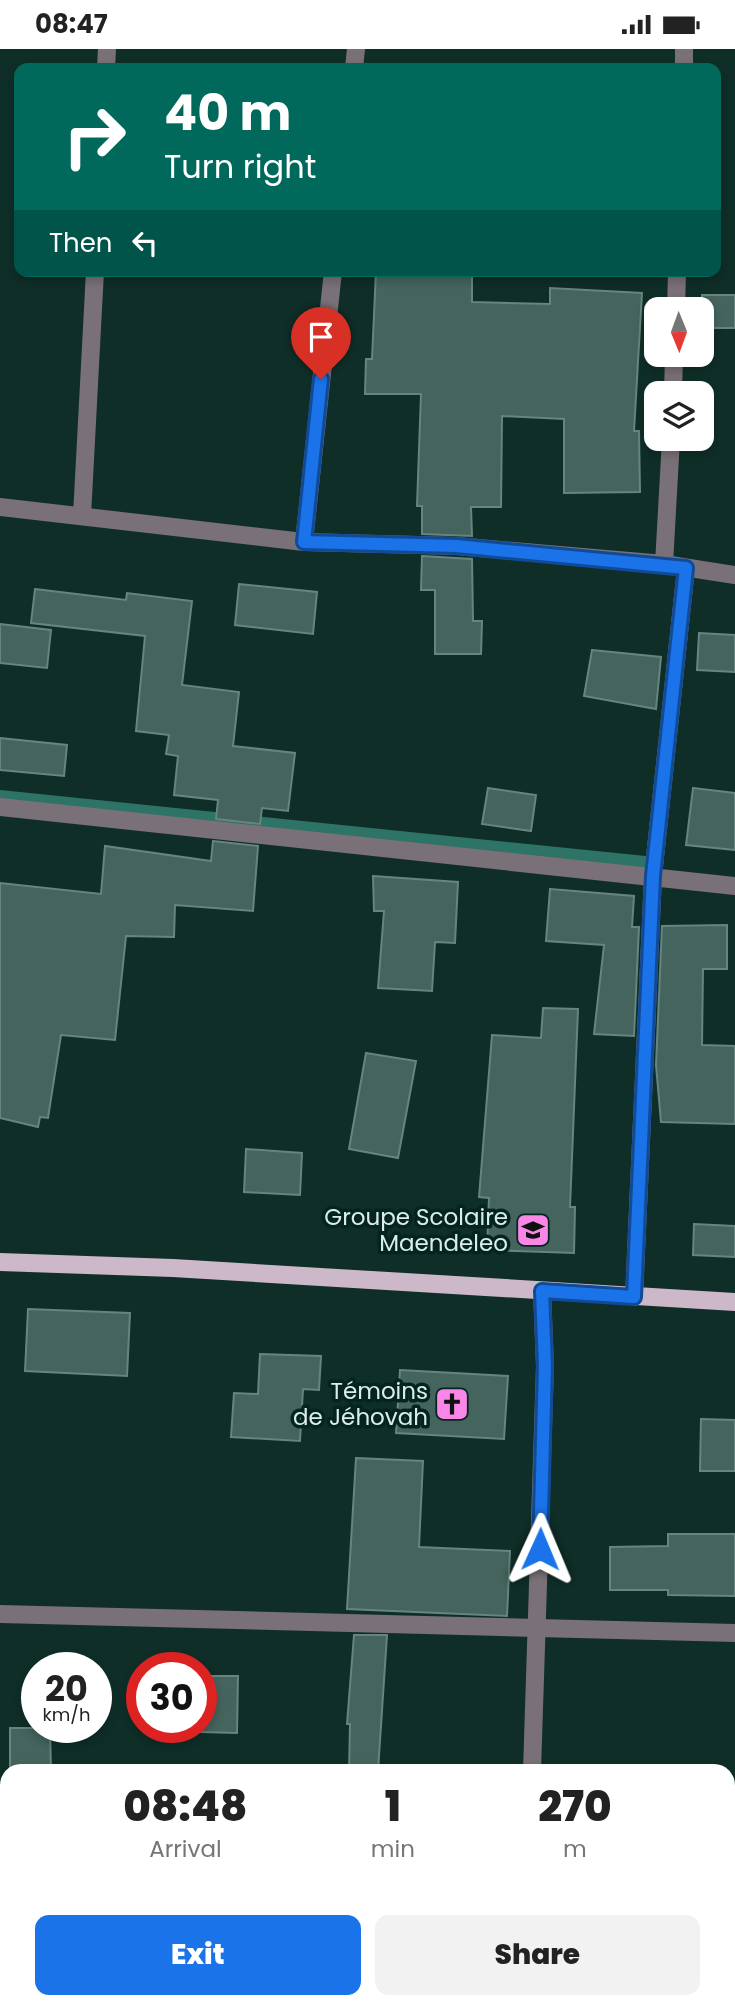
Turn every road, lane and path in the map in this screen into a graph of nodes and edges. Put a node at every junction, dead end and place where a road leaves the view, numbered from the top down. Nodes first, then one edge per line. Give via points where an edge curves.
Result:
1 (95, 277) edge
2 (332, 277) edge
3 (677, 277) edge
4 (676, 297) edge
5 (670, 451) edge
6 (0, 507) edge
7 (82, 516) junction
8 (304, 542) junction
9 (664, 564) junction
10 (686, 568) junction
11 (735, 575) edge
12 (0, 807) edge
13 (653, 876) junction
14 (735, 886) edge
15 (0, 1262) edge
16 (542, 1291) junction
17 (634, 1297) junction
18 (735, 1302) edge
19 (0, 1614) edge
20 (538, 1627) junction
21 (735, 1633) edge
22 (532, 1764) edge

1 - 7 street
2 - 8 street
3 - 4 street
5 - 9 street
6 - 7 street
7 - 8 street
8 - 9 street via 456,546
9 - 10 street
10 - 11 street
10 - 13 street
12 - 13 street
13 - 14 street
13 - 17 street
15 - 16 main road
16 - 17 main road
16 - 20 street via 545,1366
17 - 18 main road
19 - 20 street
20 - 21 street
20 - 22 street

